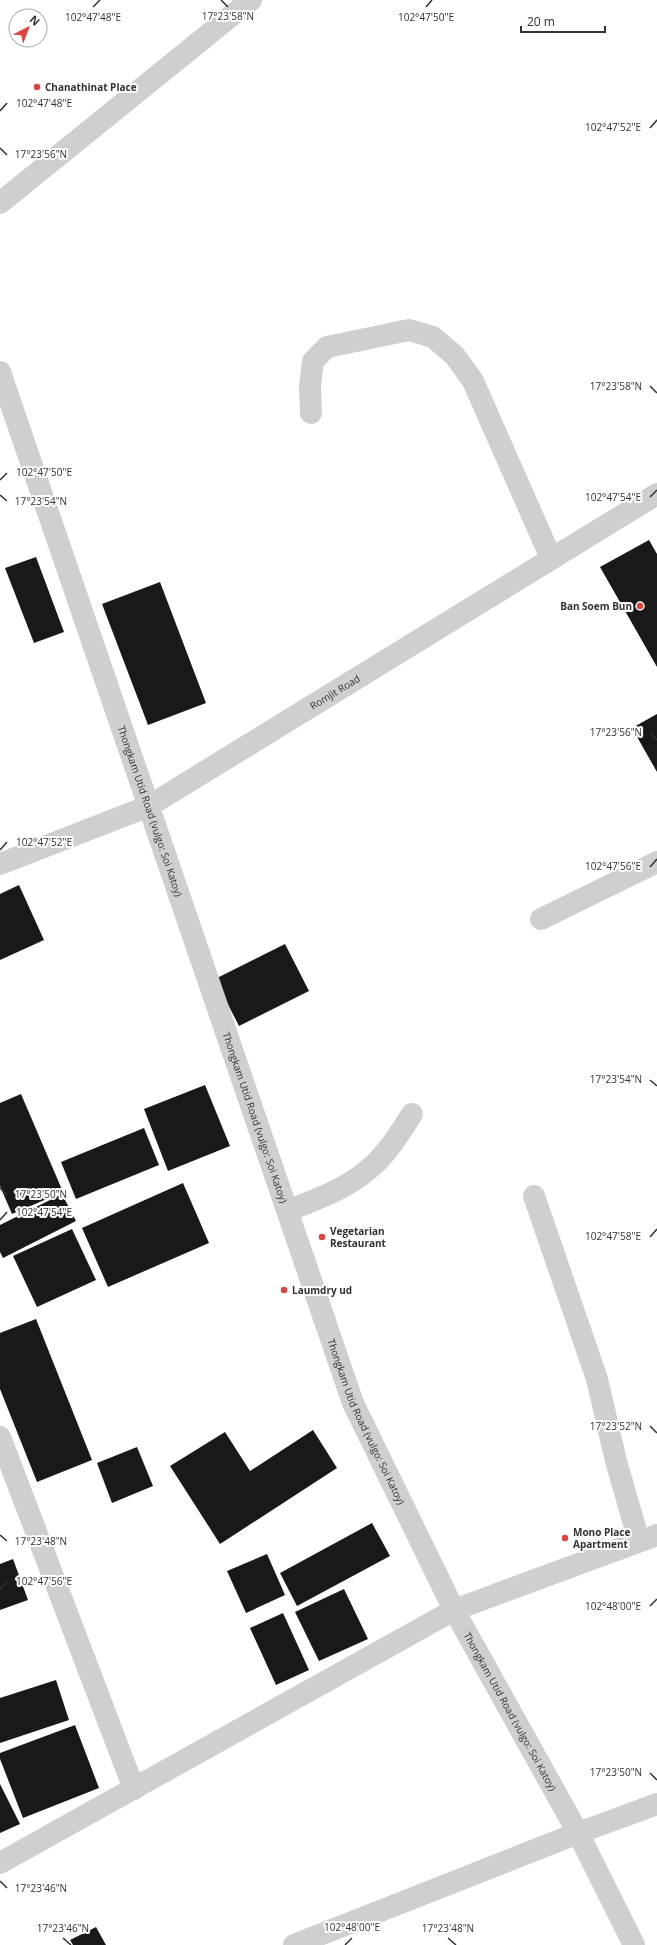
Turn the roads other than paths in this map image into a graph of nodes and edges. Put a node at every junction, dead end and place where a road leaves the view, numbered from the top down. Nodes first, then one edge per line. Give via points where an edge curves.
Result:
1 (251, 0) edge
2 (0, 203) edge
3 (0, 372) edge
4 (311, 413) dead end
5 (657, 494) edge
6 (551, 558) junction
7 (149, 806) junction
8 (657, 862) edge
9 (0, 864) edge
10 (541, 920) dead end
11 (412, 1114) dead end
12 (534, 1196) dead end
13 (287, 1211) junction
14 (0, 1438) edge
15 (648, 1538) edge
16 (454, 1610) junction
17 (134, 1789) junction
18 (657, 1804) edge
19 (578, 1833) junction
20 (0, 1863) edge
21 (294, 1945) edge
22 (634, 1945) edge

1 - 2 street
3 - 7 street, Thongkam Utid Road (vulgo: Soi Katoy)
4 - 6 street via 310,386 313,361 327,347 409,330 433,337 455,356 473,382
5 - 6 street, Romjit Road
6 - 7 street, Romjit Road
7 - 9 street, Romjit Road
7 - 13 street, Thongkam Utid Road (vulgo: Soi Katoy)
8 - 10 street
11 - 13 street via 397,1139 369,1169 321,1198
12 - 15 street via 597,1379 616,1461
13 - 16 street, Thongkam Utid Road (vulgo: Soi Katoy) via 352,1403
14 - 17 street
15 - 16 street
16 - 17 street
16 - 19 street, Thongkam Utid Road (vulgo: Soi Katoy)
17 - 20 street
18 - 19 street
19 - 21 street
19 - 22 street, Thongkam Utid Road (vulgo: Soi Katoy)

